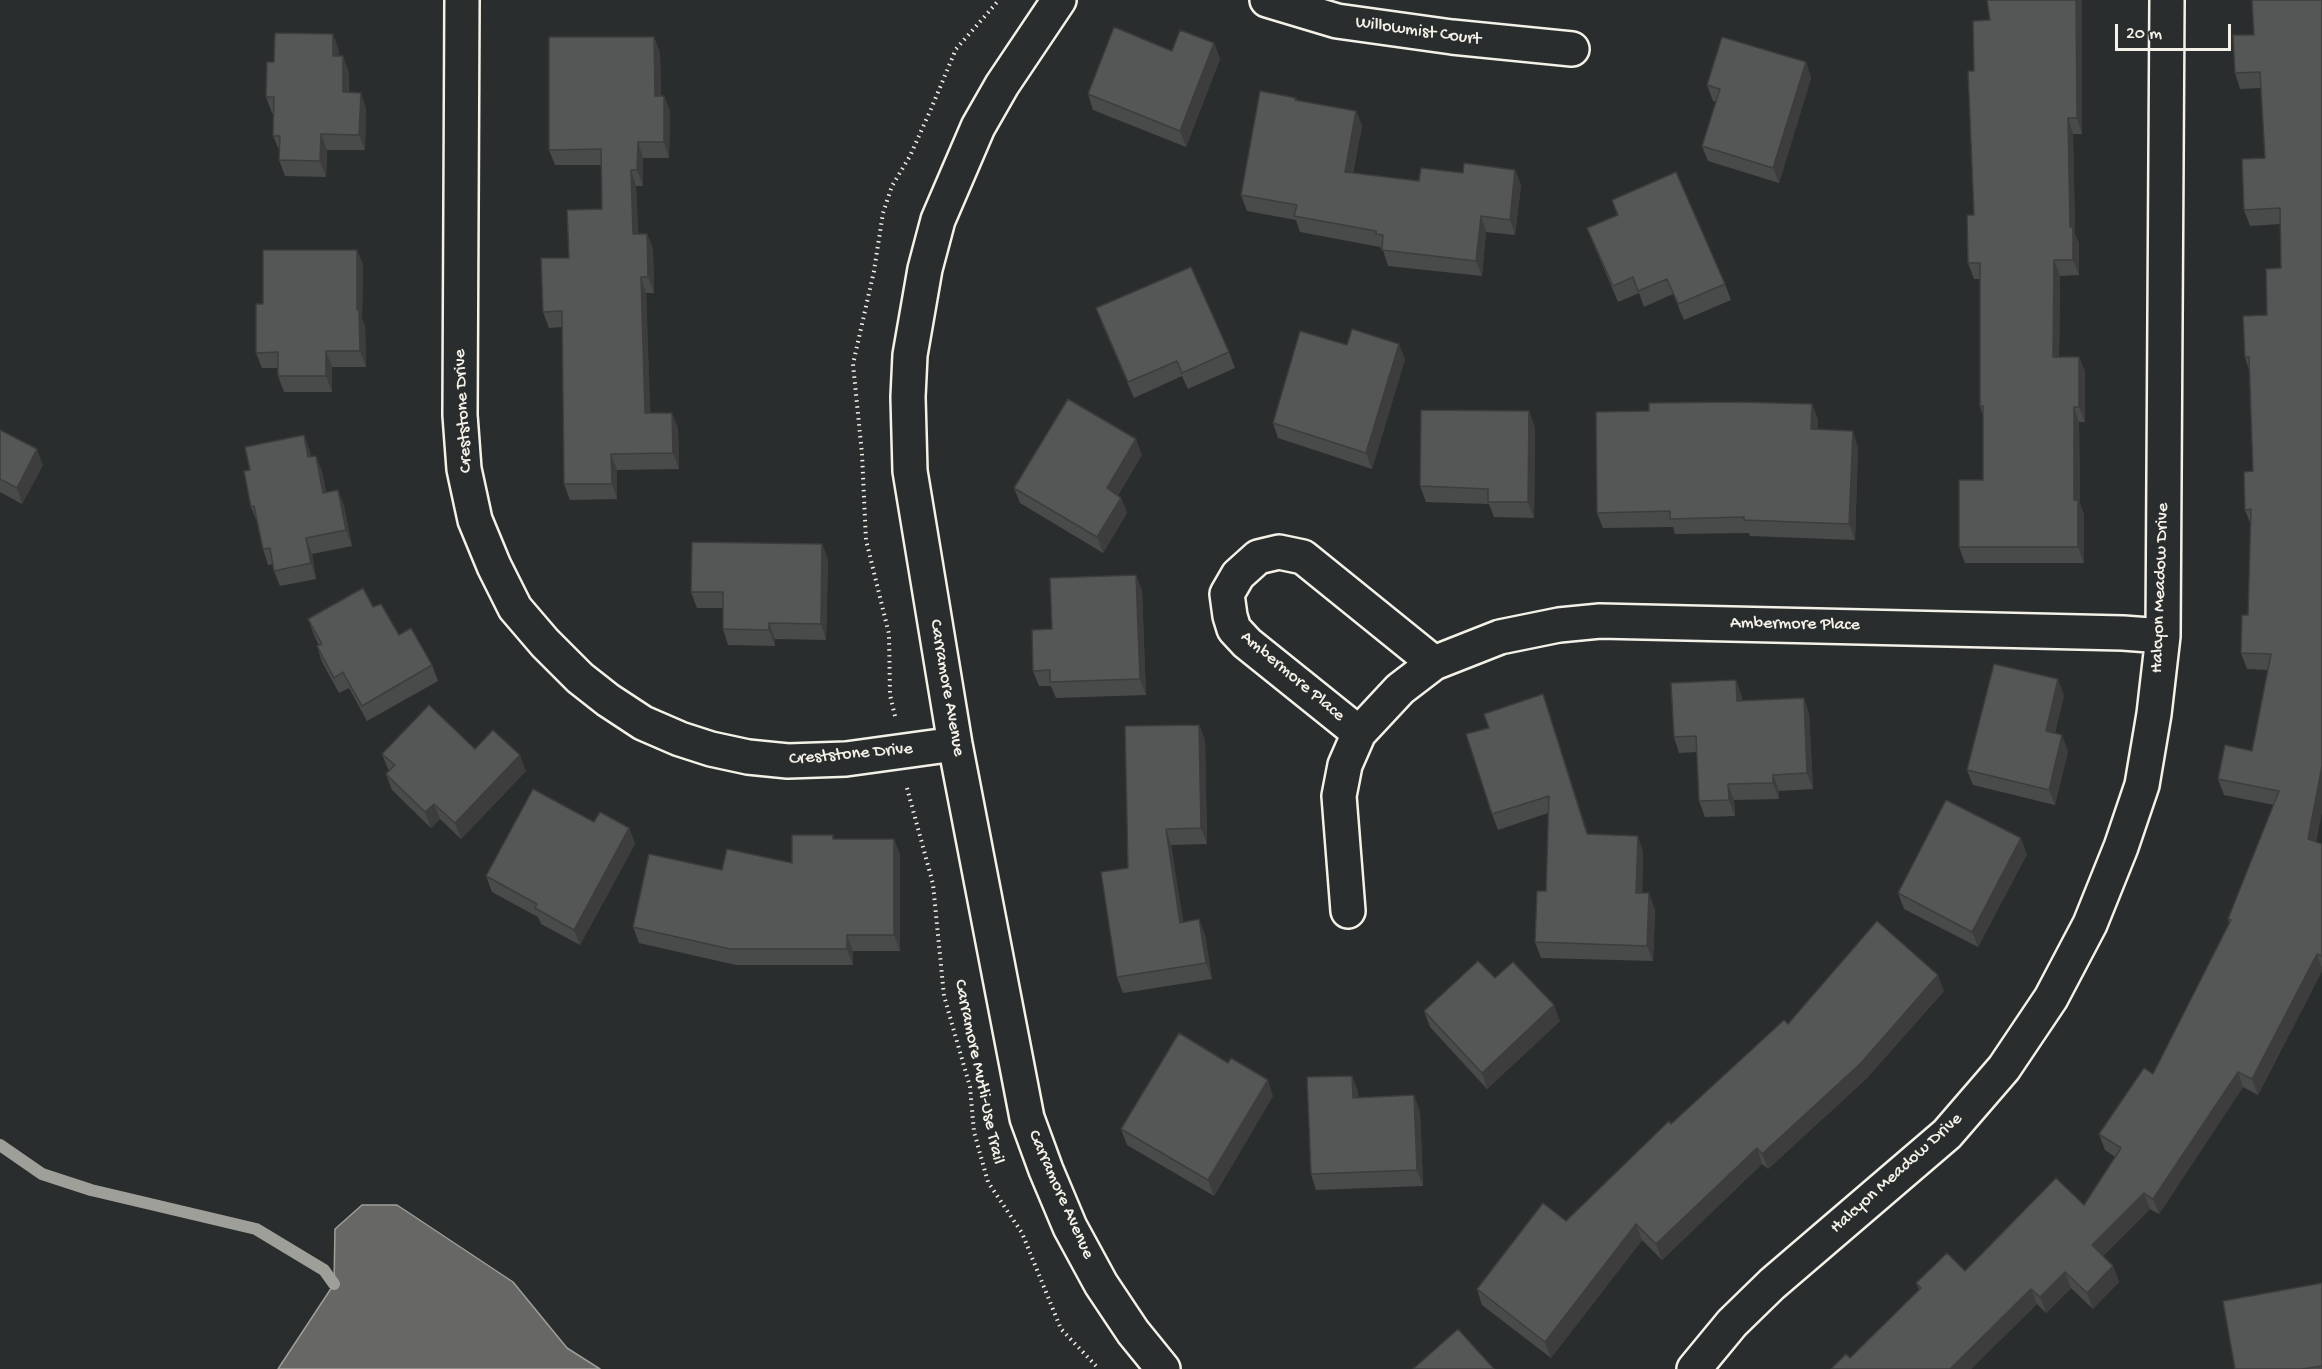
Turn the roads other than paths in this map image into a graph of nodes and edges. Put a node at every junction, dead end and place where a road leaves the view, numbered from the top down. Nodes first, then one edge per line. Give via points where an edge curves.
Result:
1 (462, 0) edge
2 (1059, 0) edge
3 (1267, 0) edge
4 (2167, 0) edge
5 (1572, 49) dead end
6 (2163, 636) junction
7 (1434, 663) junction
8 (1359, 733) junction
9 (955, 744) junction
10 (1348, 911) dead end
11 (1163, 1369) edge
12 (1694, 1369) edge

1 - 9 street, Creststone Drive via 460,415 464,469 476,520 515,608 580,678 608,700 643,723 711,749 748,758 788,761 846,759
2 - 9 street, Carramore Avenue via 978,127 938,220 916,312 908,397 910,471
3 - 5 street, Willowmist Court via 1337,21 1452,38
4 - 6 street, Halcyon Meadow Drive
6 - 7 street, Ambermore Place via 1600,621 1500,637
6 - 12 street, Halcyon Meadow Drive via 2142,784 2090,924 2051,998 2004,1068 1947,1134 1772,1284 1732,1323
7 - 8 street, Ambermore Place via 1400,689
7 - 8 street, Ambermore Place via 1303,557 1279,552 1258,557 1238,575 1227,594 1234,629
8 - 10 street, Ambermore Place via 1345,765 1340,796
9 - 11 street, Carramore Avenue via 1027,1118 1070,1227 1096,1275

